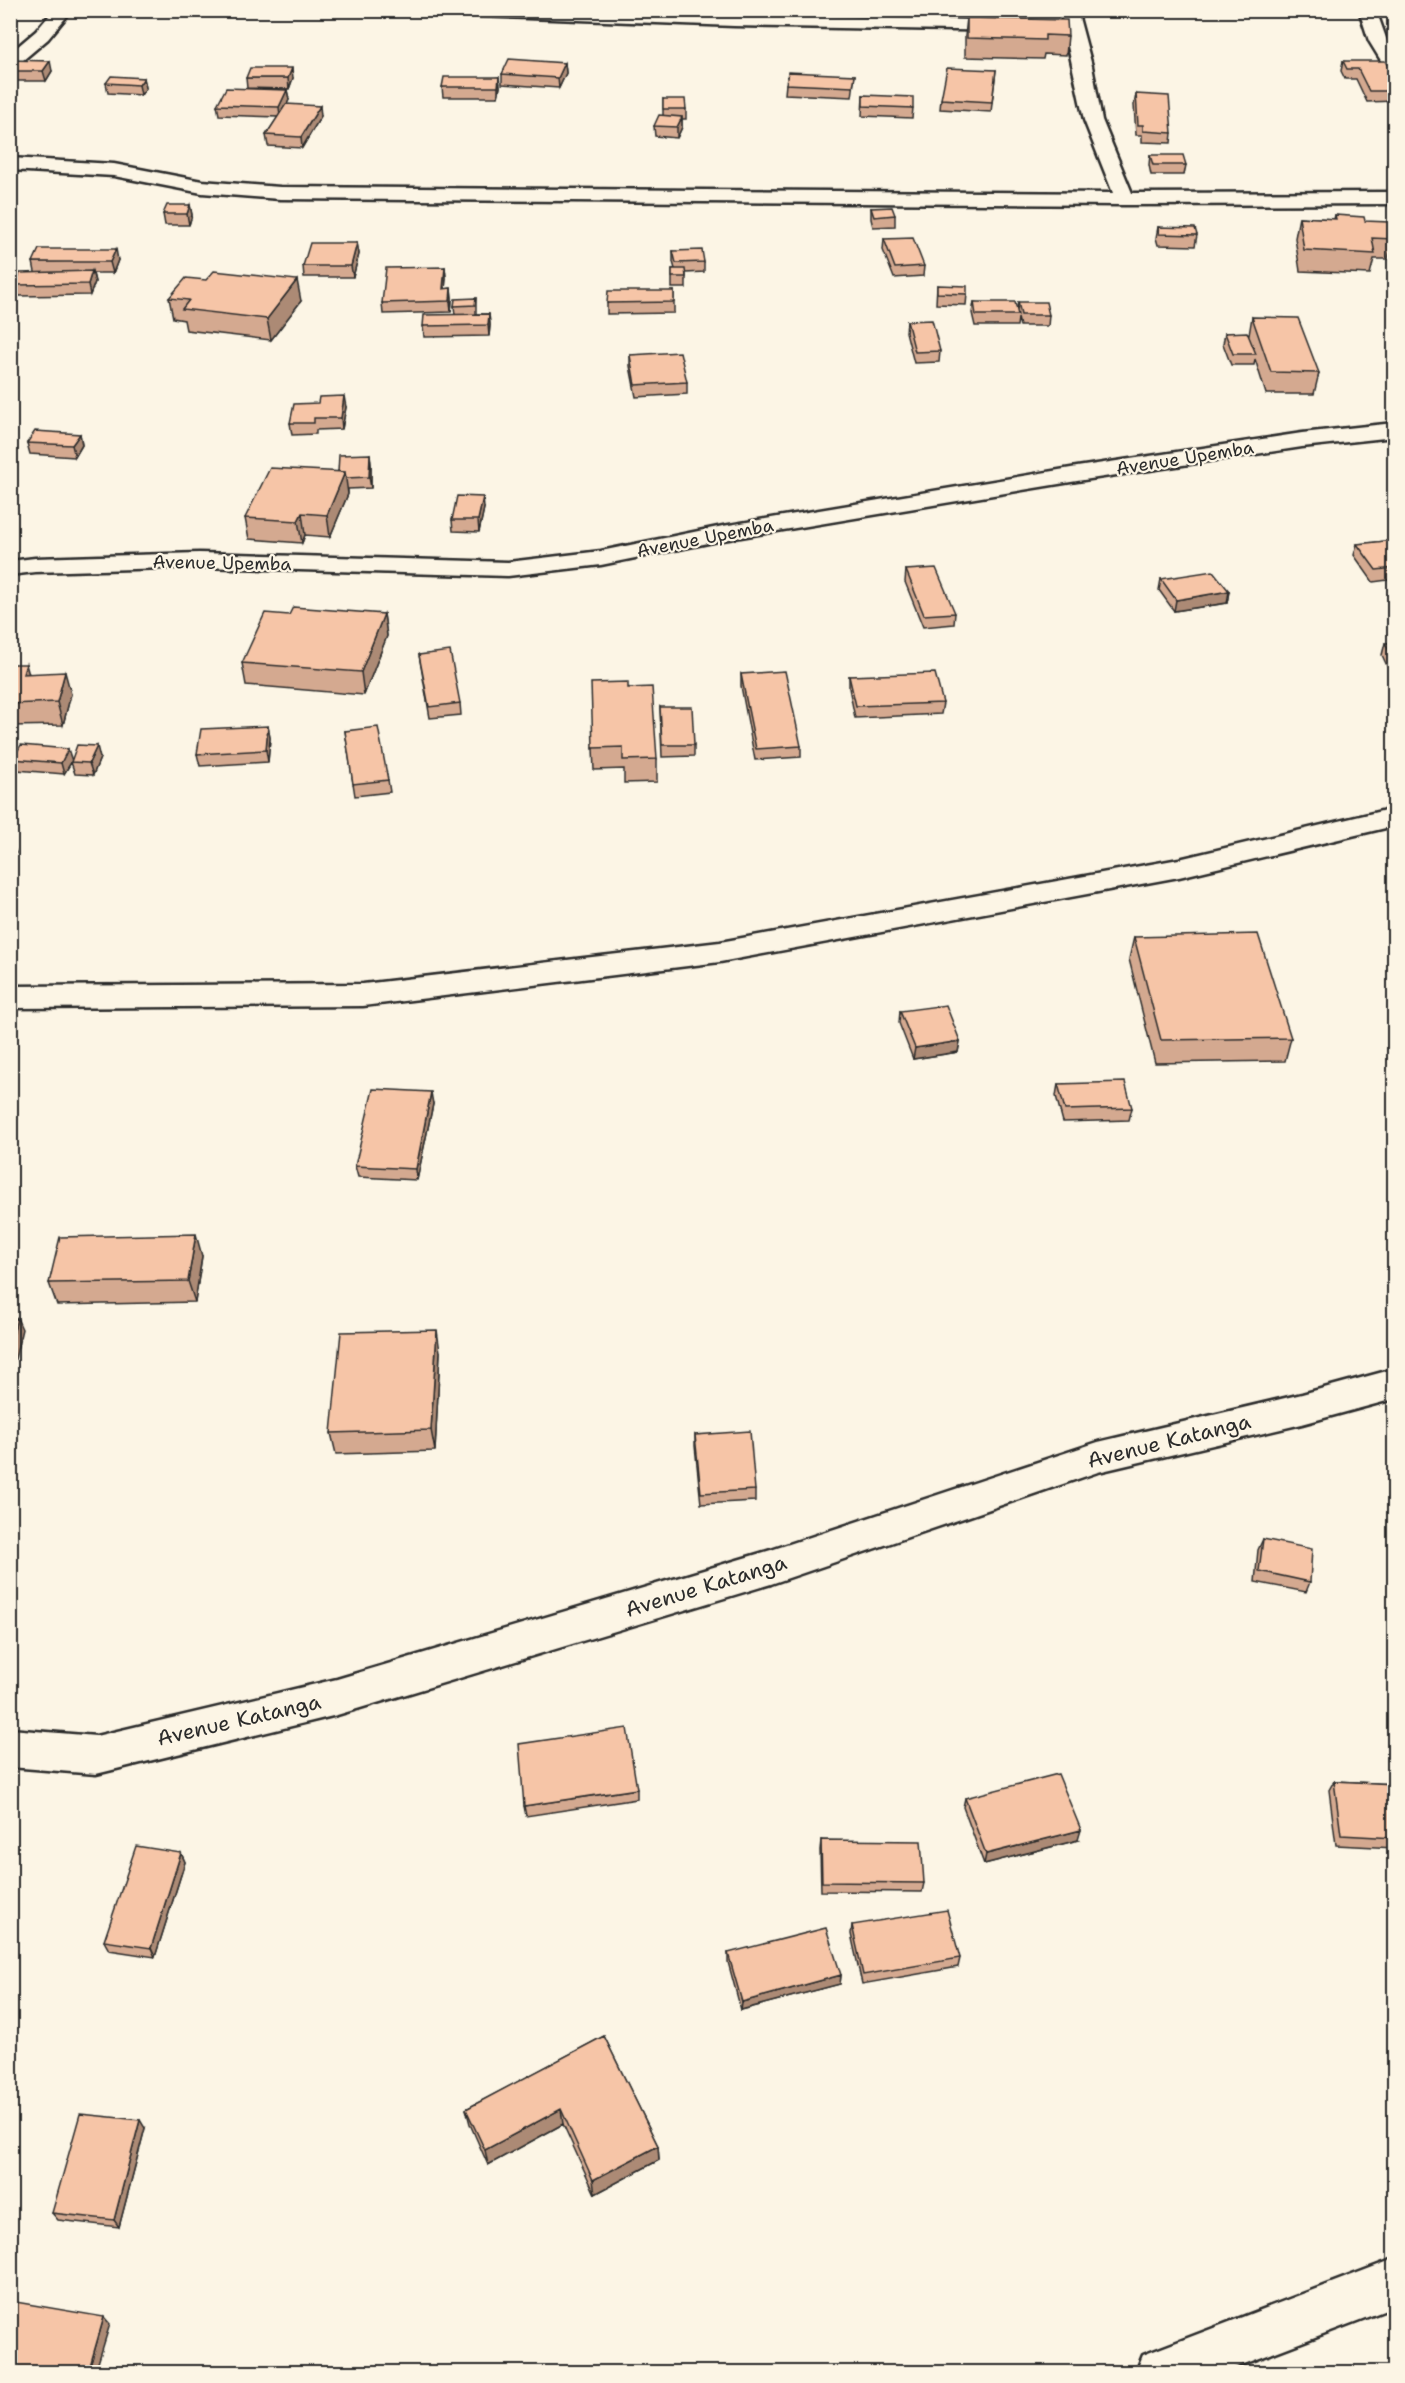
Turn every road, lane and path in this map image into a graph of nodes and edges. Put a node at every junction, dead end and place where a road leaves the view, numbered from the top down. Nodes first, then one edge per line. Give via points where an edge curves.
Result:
1 (64, 10) edge
2 (453, 10) edge
3 (1367, 10) edge
4 (1069, 19) edge
5 (10, 62) edge
6 (1395, 68) edge
7 (10, 164) edge
8 (1395, 198) edge
9 (1125, 199) junction
10 (1395, 430) edge
11 (10, 568) edge
12 (1395, 817) edge
13 (10, 997) edge
14 (1395, 1384) edge
15 (10, 1748) edge
16 (1395, 2283) edge
17 (1161, 2373) edge

1 - 5 street
2 - 4 street via 734,21
3 - 6 street via 1378,41
4 - 9 street via 1093,120
7 - 9 street via 114,170 202,187 280,193
8 - 9 street
10 - 11 street, Avenue Upemba via 1077,474 723,533 602,558 508,569 199,561
12 - 13 street via 1179,868 720,952 363,994
14 - 15 street, Avenue Katanga via 1098,1457 771,1567 337,1697 96,1755
16 - 17 street

